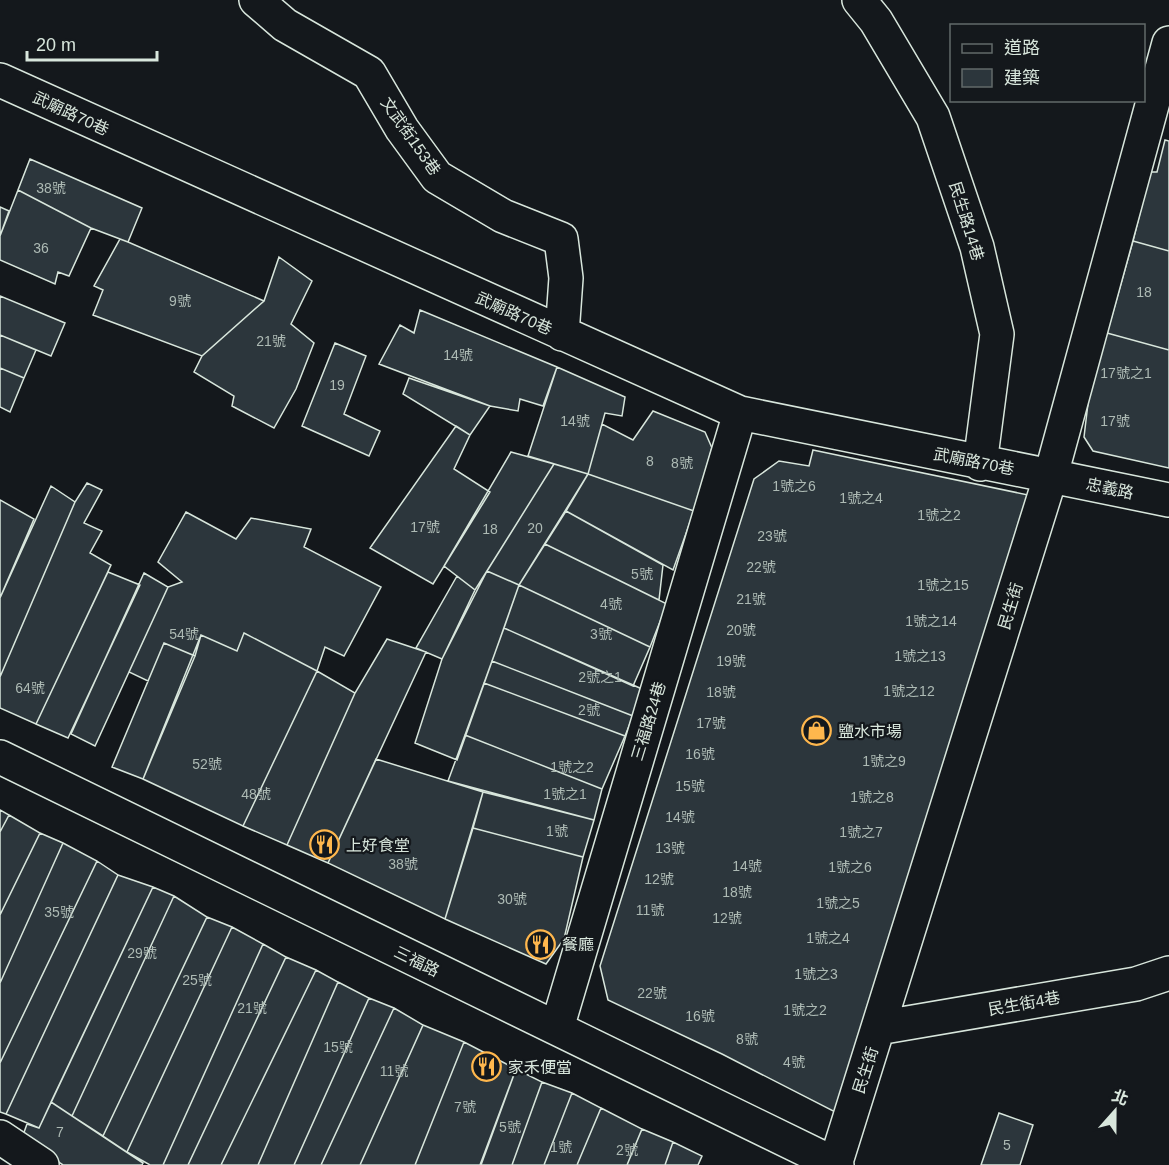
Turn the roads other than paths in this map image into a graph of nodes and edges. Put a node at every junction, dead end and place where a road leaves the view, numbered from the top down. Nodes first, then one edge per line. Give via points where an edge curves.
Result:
1 (256, 0) edge
2 (860, 0) edge
3 (1169, 43) edge
4 (0, 80) edge
5 (562, 334) junction
6 (740, 413) junction
7 (980, 464) junction
8 (1051, 475) junction
9 (1169, 500) edge
10 (0, 757) edge
11 (1169, 973) edge
12 (557, 1028) junction
13 (878, 1028) junction
14 (0, 1137) edge
15 (42, 1165) edge
16 (835, 1165) edge

1 - 5 street, 文武街153巷 via 285,25 369,73 402,129 437,177 503,216 561,239 566,278
2 - 7 street, 民生路14巷 via 933,117 977,247 997,334
3 - 8 street, 民生街
4 - 5 street, 武廟路70巷
5 - 6 street, 武廟路70巷
6 - 7 street, 武廟路70巷
6 - 12 street, 三福路24巷
7 - 8 street, 武廟路70巷
8 - 9 street, 忠義路
8 - 13 street, 民生街
10 - 12 street, 三福路
11 - 13 street, 民生街4巷 via 1136,984
12 - 16 street, 三福路
13 - 16 street, 民生街
14 - 15 street

